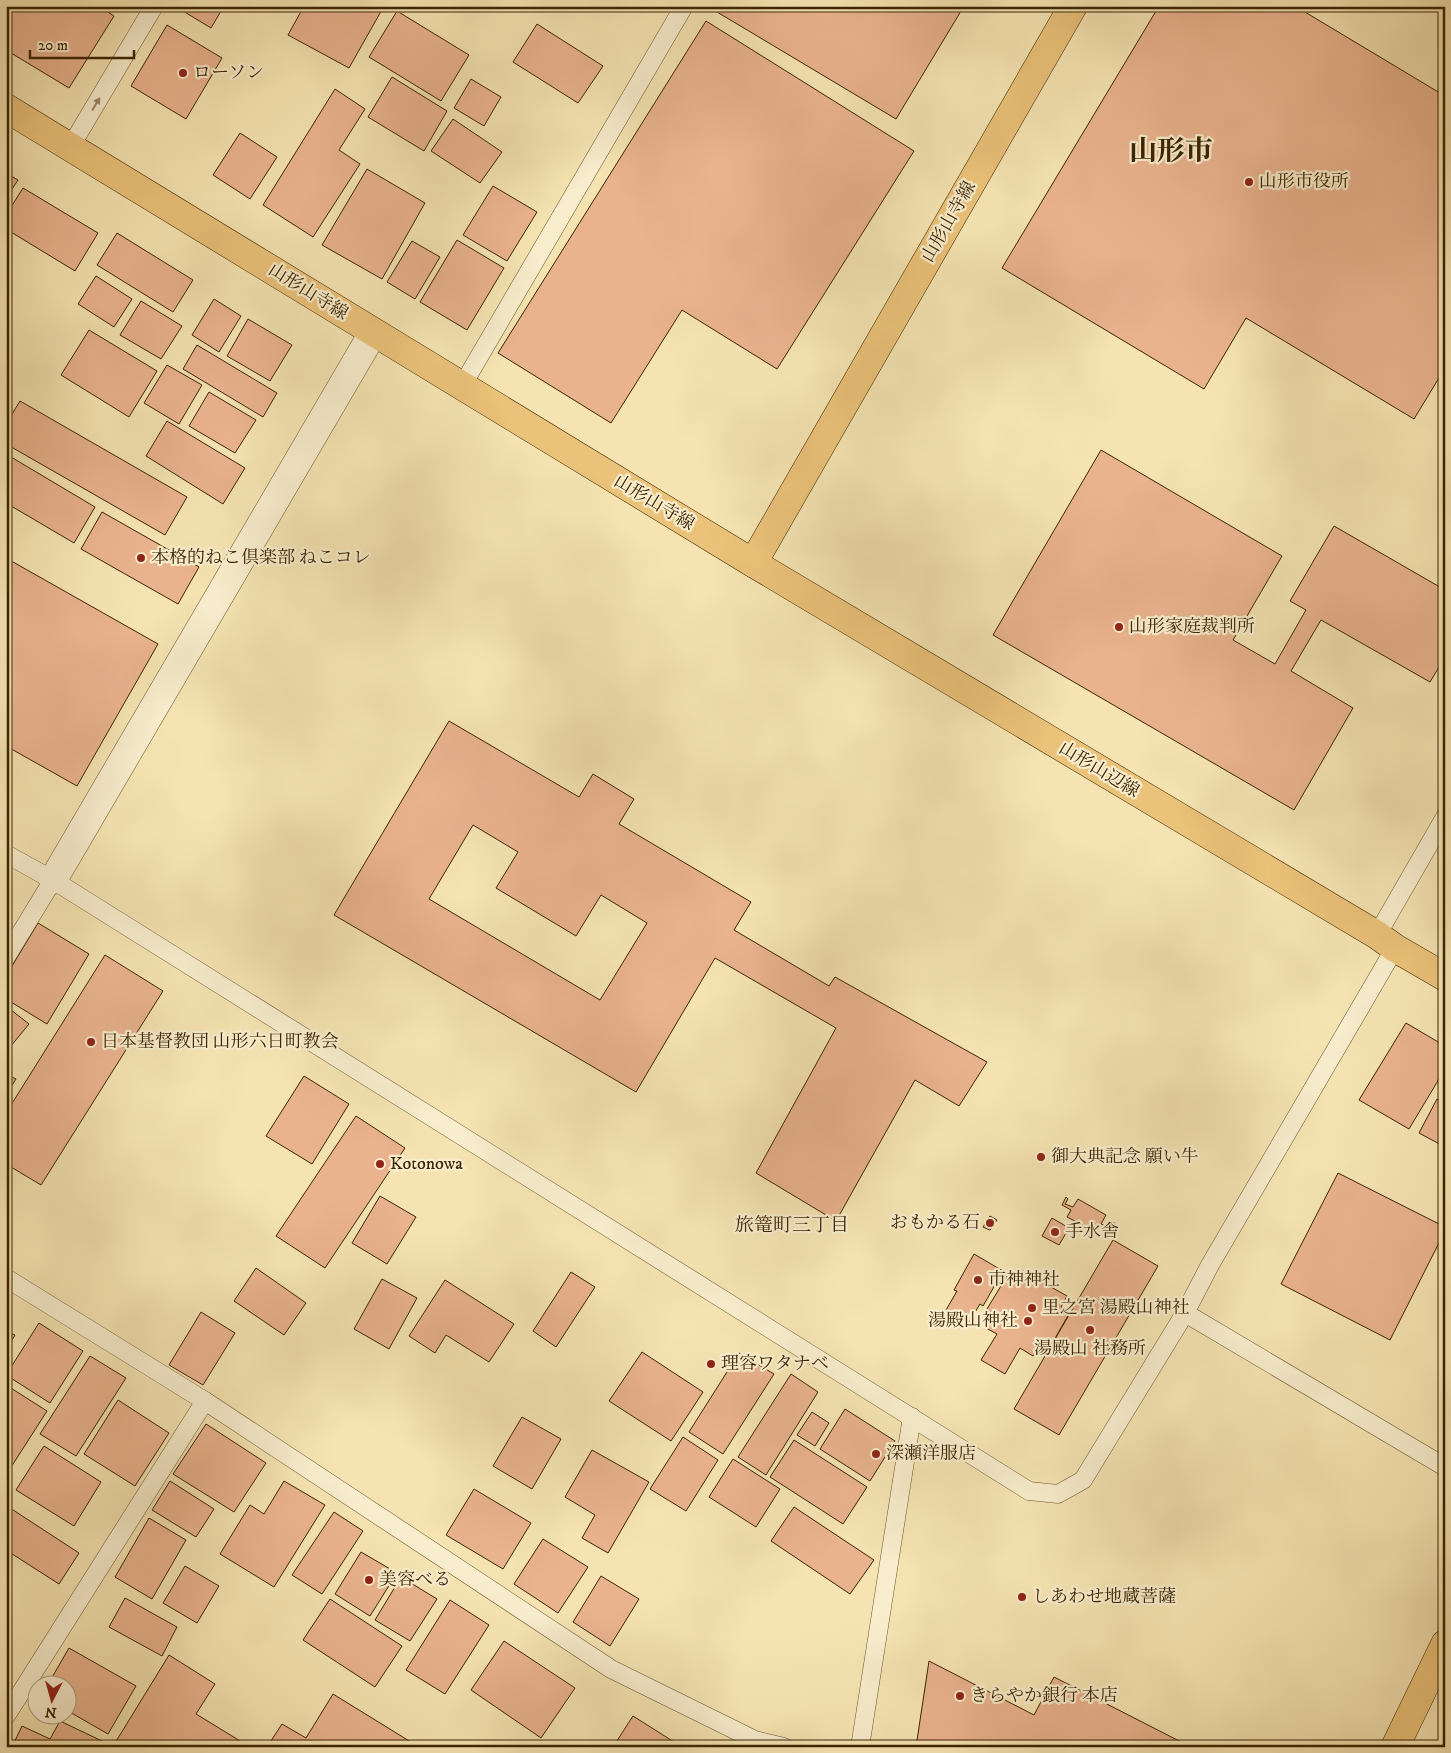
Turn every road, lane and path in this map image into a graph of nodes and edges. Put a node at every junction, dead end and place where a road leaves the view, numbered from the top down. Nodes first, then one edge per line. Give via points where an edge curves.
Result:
1 (154, 6) edge
2 (684, 6) edge
3 (1073, 6) edge
4 (6, 108) edge
5 (70, 146) junction
6 (373, 332) junction
7 (462, 386) junction
8 (753, 563) junction
9 (1445, 817) edge
10 (6, 854) edge
11 (53, 880) junction
12 (1386, 941) junction
13 (6, 957) edge
14 (1445, 977) edge
15 (6, 1278) edge
16 (1184, 1313) junction
17 (205, 1401) junction
18 (912, 1417) junction
19 (1445, 1467) edge
20 (1445, 1644) edge
21 (6, 1716) edge
22 (784, 1747) edge
23 (860, 1747) edge
24 (1395, 1747) edge

5 -> 1 lane
2 - 7 lane
3 - 8 main road, 山形山寺線
4 - 5 main road, 山形山寺線
5 - 6 main road, 山形山寺線
6 - 7 main road, 山形山寺線
6 - 11 street
7 - 8 main road, 山形山寺線
8 - 12 main road, 山形山辺線
9 - 12 lane
10 - 11 lane
11 - 13 lane
11 - 18 lane
12 - 14 main road, 山形山辺線
12 - 16 lane
15 - 17 lane
16 - 18 lane via 1083,1480 1058,1494 1030,1491
16 - 19 lane
17 - 21 lane
17 - 22 lane via 611,1669 755,1740
18 - 23 lane
20 - 24 main road

